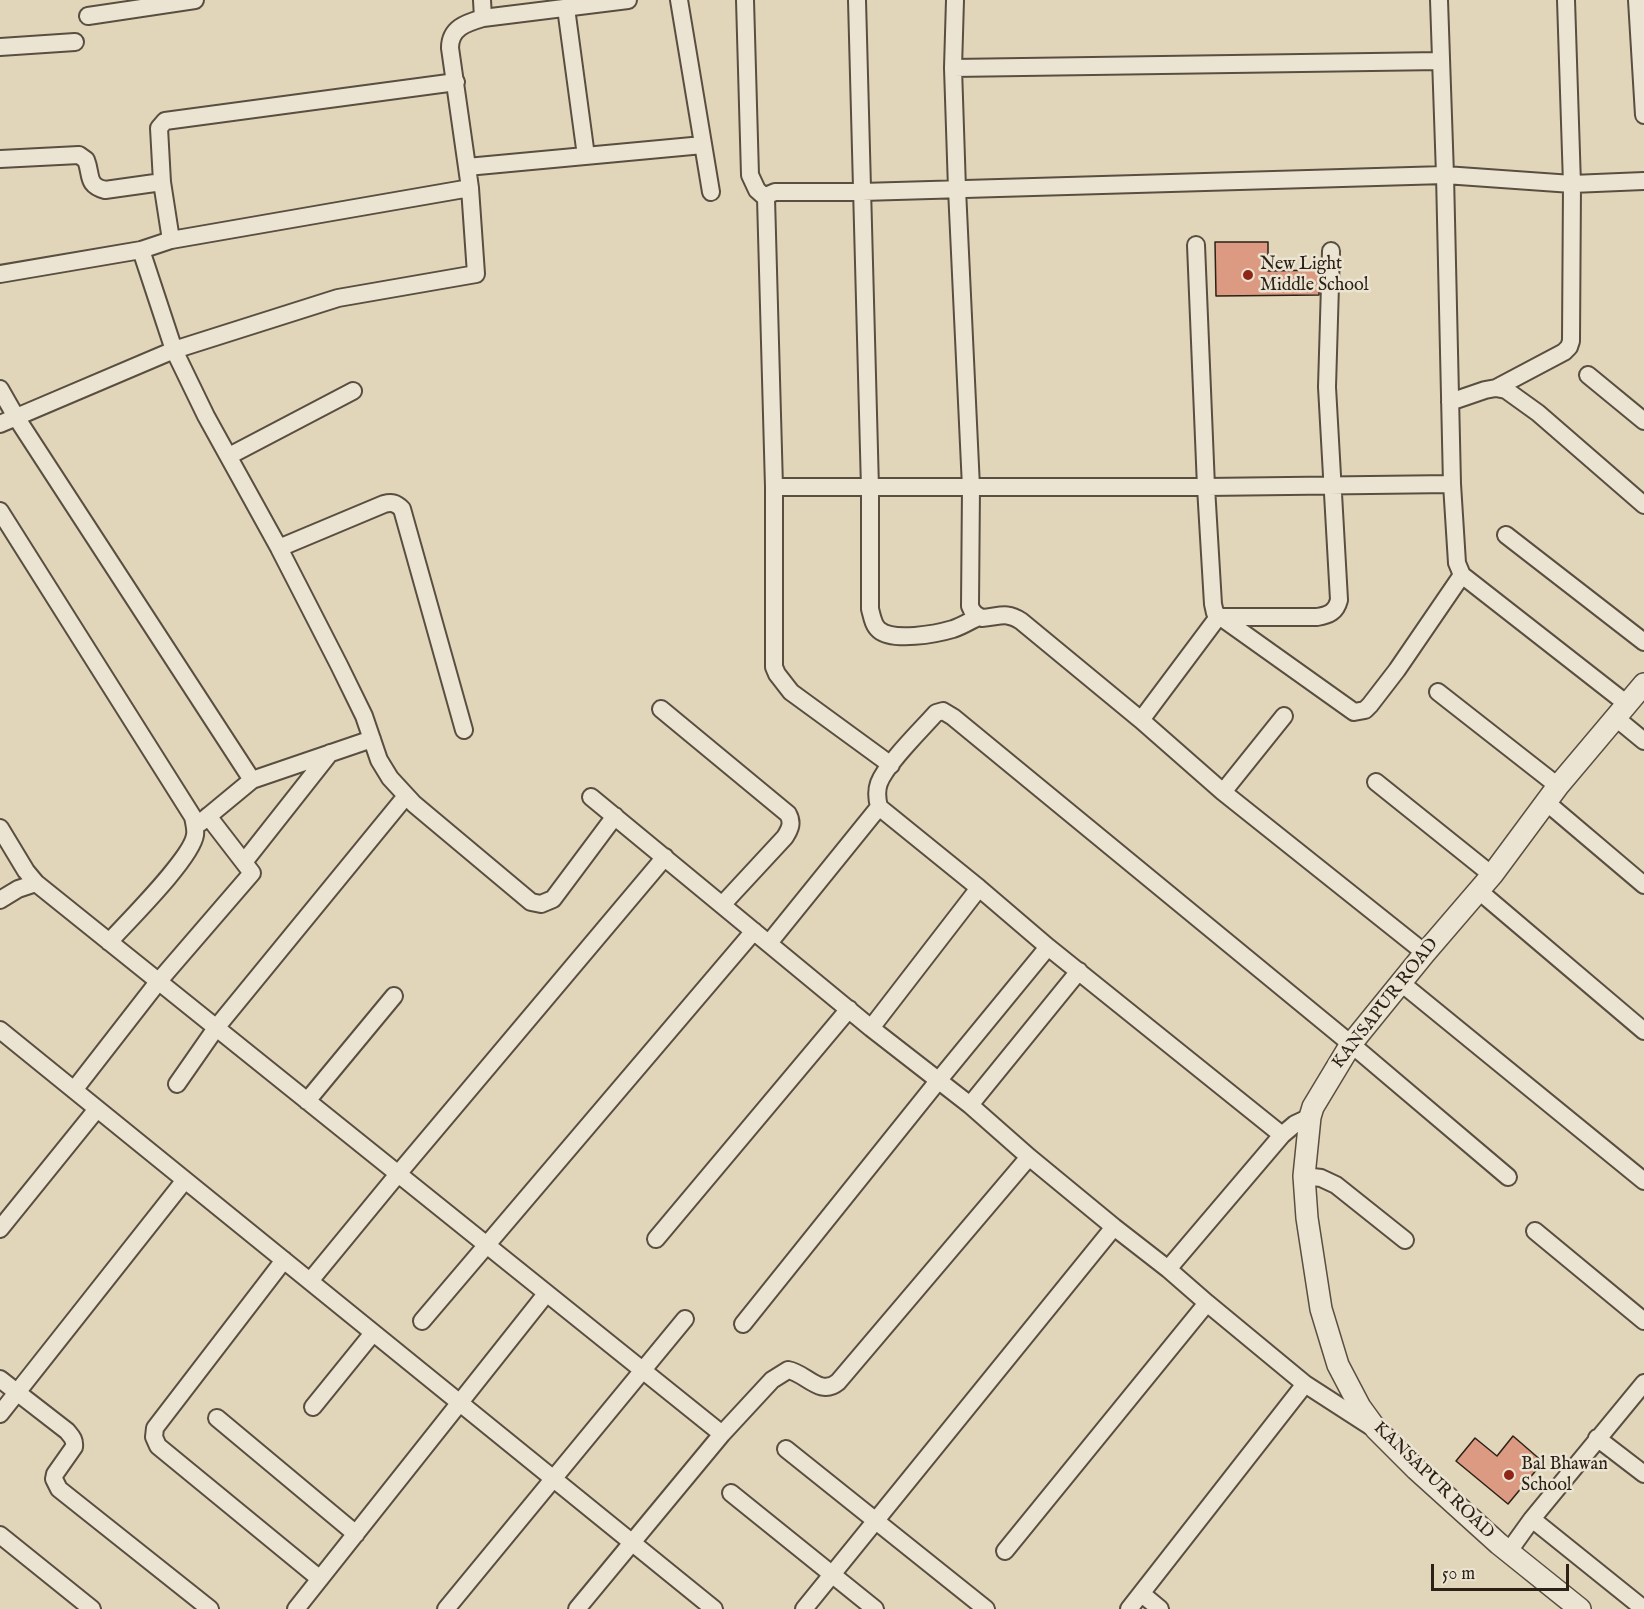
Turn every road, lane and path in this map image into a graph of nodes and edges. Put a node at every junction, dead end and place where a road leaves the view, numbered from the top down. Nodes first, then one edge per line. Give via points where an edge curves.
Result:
1 (195, 0) edge
2 (482, 0) edge
3 (628, 0) edge
4 (679, 0) edge
5 (745, 0) edge
6 (857, 0) edge
7 (955, 0) edge
8 (1439, 0) edge
9 (1566, 0) edge
10 (1637, 0) edge
11 (599, 2) edge
12 (566, 8) junction
13 (88, 16) dead end
14 (483, 18) junction
15 (75, 42) dead end
16 (0, 47) edge
17 (1441, 61) junction
18 (953, 68) junction
19 (456, 82) junction
20 (1644, 114) edge
21 (703, 145) junction
22 (586, 156) junction
23 (0, 159) edge
24 (467, 167) junction
25 (1445, 175) junction
26 (1644, 181) edge
27 (162, 182) junction
28 (1572, 184) junction
29 (470, 188) junction
30 (957, 189) junction
31 (711, 192) dead end
32 (862, 192) junction
33 (766, 198) junction
34 (171, 240) junction
35 (1196, 245) dead end
36 (141, 250) junction
37 (1331, 251) dead end
38 (0, 274) edge
39 (174, 350) junction
40 (1588, 375) dead end
41 (1496, 388) junction
42 (0, 389) edge
43 (352, 391) dead end
44 (1450, 402) junction
45 (16, 417) junction
46 (1644, 421) edge
47 (0, 424) edge
48 (229, 456) junction
49 (1452, 483) junction
50 (1334, 484) junction
51 (774, 487) junction
52 (971, 487) junction
53 (1206, 487) junction
54 (870, 488) junction
55 (1644, 505) edge
56 (0, 511) edge
57 (1506, 535) dead end
58 (279, 548) junction
59 (1462, 575) junction
60 (978, 617) junction
61 (1218, 617) junction
62 (1644, 642) edge
63 (1644, 684) edge
64 (1438, 692) dead end
65 (660, 709) dead end
66 (1621, 711) junction
67 (1284, 716) dead end
68 (1141, 720) junction
69 (464, 730) dead end
70 (372, 738) junction
71 (1644, 741) edge
72 (330, 753) junction
73 (891, 765) junction
74 (252, 780) junction
75 (1376, 782) dead end
76 (1223, 792) junction
77 (1552, 794) junction
78 (406, 796) junction
79 (591, 797) dead end
80 (879, 807) junction
81 (208, 816) junction
82 (615, 816) junction
83 (0, 828) edge
84 (194, 828) junction
85 (665, 857) junction
86 (244, 862) junction
87 (36, 883) junction
88 (1485, 883) junction
89 (1644, 885) edge
90 (979, 888) junction
91 (0, 900) edge
92 (722, 905) junction
93 (754, 931) junction
94 (109, 942) junction
95 (769, 943) junction
96 (1048, 947) junction
97 (1425, 953) junction
98 (1079, 971) junction
99 (158, 982) junction
100 (1400, 982) junction
101 (394, 996) dead end
102 (849, 1009) junction
103 (216, 1028) junction
104 (871, 1028) junction
105 (0, 1030) edge
106 (1644, 1031) edge
107 (1351, 1044) junction
108 (938, 1081) junction
109 (177, 1084) dead end
110 (74, 1090) junction
111 (307, 1101) junction
112 (970, 1105) junction
113 (97, 1109) junction
114 (1310, 1117) junction
115 (1282, 1135) junction
116 (1029, 1157) junction
117 (398, 1174) junction
118 (1304, 1176) junction
119 (1508, 1177) dead end
120 (185, 1180) junction
121 (1644, 1181) edge
122 (1114, 1227) junction
123 (0, 1229) edge
124 (1535, 1231) dead end
125 (656, 1239) dead end
126 (1406, 1240) dead end
127 (487, 1246) junction
128 (284, 1260) junction
129 (1168, 1269) junction
130 (310, 1281) junction
131 (546, 1294) junction
132 (1207, 1304) junction
133 (685, 1319) dead end
134 (422, 1321) dead end
135 (1644, 1321) edge
136 (743, 1323) dead end
137 (373, 1333) junction
138 (642, 1371) junction
139 (0, 1379) edge
140 (1644, 1383) edge
141 (1305, 1384) junction
142 (17, 1392) junction
143 (460, 1403) junction
144 (313, 1407) dead end
145 (0, 1414) edge
146 (217, 1418) dead end
147 (1376, 1429) junction
148 (722, 1434) junction
149 (1597, 1438) junction
150 (786, 1449) dead end
151 (1644, 1474) edge
152 (553, 1479) junction
153 (731, 1493) dead end
154 (1532, 1519) junction
155 (876, 1521) junction
156 (356, 1534) junction
157 (0, 1535) edge
158 (632, 1542) junction
159 (1005, 1551) dead end
160 (1509, 1551) junction
161 (832, 1574) junction
162 (320, 1579) junction
163 (1142, 1594) junction
164 (92, 1609) edge
165 (210, 1609) edge
166 (296, 1609) edge
167 (447, 1609) edge
168 (577, 1609) edge
169 (714, 1609) edge
170 (804, 1609) edge
171 (875, 1609) edge
172 (986, 1609) edge
173 (1129, 1609) edge
174 (1160, 1609) edge
175 (1580, 1609) edge
176 (1644, 1609) edge

1 - 13 street
2 - 14 street
3 - 11 street
4 - 21 street
5 - 33 street via 750,175
6 - 32 street
7 - 18 street
8 - 17 street
9 - 28 street
10 - 20 street
11 - 12 street
12 - 14 street
12 - 22 street
14 - 19 street via 467,22 452,36 450,48
15 - 16 street
17 - 18 street
17 - 25 street
18 - 30 street
19 - 24 street
19 - 27 street via 165,122 159,128
21 - 22 street
21 - 31 street
22 - 24 street
23 - 27 street via 79,155 86,160 93,185 105,190
24 - 29 street
25 - 28 street
25 - 30 street
25 - 44 street
26 - 28 street
27 - 34 street
28 - 41 street via 1569,347
29 - 34 street
29 - 39 street via 476,274 338,298
30 - 32 street
30 - 52 street
32 - 33 street via 775,192
32 - 54 street
33 - 51 street
34 - 36 street
35 - 53 street
36 - 38 street
36 - 39 street
37 - 50 street via 1327,387
39 - 45 street
39 - 48 street
40 - 46 street
41 - 44 street
41 - 55 street via 1506,390 1538,413
42 - 45 street
43 - 48 street
44 - 49 street
45 - 47 street
45 - 74 street
48 - 58 street
49 - 50 street
49 - 59 street via 1457,563
50 - 53 street
50 - 61 street via 1340,600 1337,607 1317,617
51 - 54 street
51 - 73 street via 774,667 799,699
52 - 53 street
52 - 54 street
52 - 60 street via 970,606
53 - 61 street via 1214,609
54 - 60 street via 870,609 876,628 896,637 915,635 954,629
56 - 84 street via 193,817
57 - 62 street
58 - 69 street via 384,504 398,505
58 - 70 street
59 - 61 street via 1386,684 1360,712 1354,712
59 - 66 street
60 - 68 street via 1015,617
61 - 68 street
63 - 66 street, KANSAPUR ROAD
64 - 77 street
65 - 92 street via 791,819 785,837
66 - 71 street
66 - 77 street, KANSAPUR ROAD
67 - 76 street
68 - 76 street
70 - 72 street
70 - 78 street via 390,778
72 - 74 street
72 - 86 street
73 - 80 street via 879,783
73 - 107 street via 936,713 948,713
74 - 81 street
75 - 88 street
76 - 97 street
77 - 88 street, KANSAPUR ROAD
77 - 89 street
78 - 82 street via 531,902 541,904 553,899
78 - 103 street
79 - 82 street
80 - 90 street
80 - 95 street
81 - 84 street
81 - 86 street
82 - 85 street
83 - 87 street
84 - 94 street via 191,847 179,864
85 - 92 street
85 - 117 street
86 - 99 street via 252,873
87 - 91 street
87 - 94 street
88 - 97 street, KANSAPUR ROAD
88 - 106 street
90 - 96 street
90 - 104 street
92 - 93 street
93 - 95 street
93 - 127 street
94 - 99 street
95 - 102 street
96 - 98 street
96 - 108 street
97 - 100 street, KANSAPUR ROAD
98 - 112 street
98 - 115 street
99 - 103 street
99 - 110 street
100 - 107 street, KANSAPUR ROAD
100 - 121 street
101 - 111 street
102 - 104 street
102 - 125 street
103 - 109 street
103 - 111 street
104 - 108 street
105 - 110 street
107 - 114 street, KANSAPUR ROAD
107 - 119 street
108 - 112 street
108 - 136 street
110 - 113 street
111 - 117 street
112 - 116 street
113 - 120 street
113 - 123 street
114 - 115 street
114 - 118 street, KANSAPUR ROAD
115 - 129 street
116 - 122 street
116 - 148 street via 833,1386 821,1388 798,1373 785,1371
117 - 127 street
117 - 130 street
118 - 126 street via 1336,1185
118 - 147 street, KANSAPUR ROAD via 1321,1309 1338,1365
120 - 128 street
120 - 142 street
122 - 129 street
122 - 155 street
124 - 135 street
127 - 131 street
127 - 134 street
128 - 130 street
128 - 162 street via 155,1428 154,1437 158,1446
129 - 132 street
130 - 137 street
131 - 138 street
131 - 143 street
132 - 141 street
132 - 159 street
133 - 138 street
137 - 143 street
137 - 144 street
138 - 148 street
138 - 152 street
139 - 142 street
140 - 149 street
141 - 147 street
141 - 163 street
142 - 145 street
142 - 165 street via 73,1438 74,1447 54,1474 59,1489
143 - 152 street
143 - 156 street
146 - 156 street
147 - 160 street, KANSAPUR ROAD
148 - 158 street
149 - 151 street
149 - 154 street
150 - 155 street
152 - 158 street
152 - 167 street
153 - 161 street
154 - 160 street
154 - 176 street
155 - 161 street
155 - 172 street
156 - 162 street
157 - 164 street
158 - 168 street
158 - 169 street
160 - 175 street, KANSAPUR ROAD
161 - 170 street
161 - 171 street
162 - 166 street
163 - 173 street
163 - 174 street

